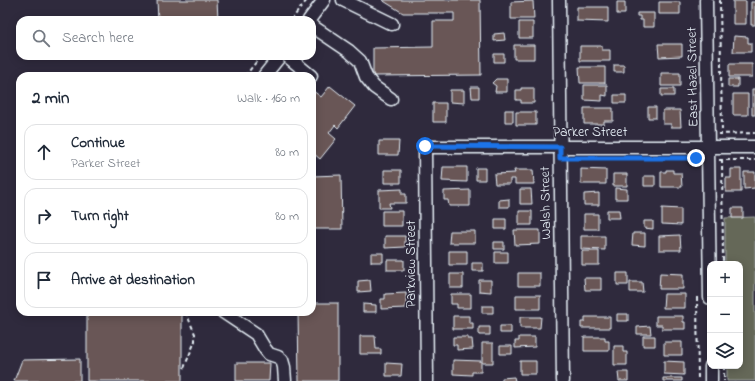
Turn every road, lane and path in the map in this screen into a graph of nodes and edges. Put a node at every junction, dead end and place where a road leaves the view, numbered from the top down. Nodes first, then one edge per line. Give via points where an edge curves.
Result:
1 (307, 0) edge
2 (324, 0) edge
3 (343, 0) edge
4 (559, 0) edge
5 (706, 0) edge
6 (720, 0) edge
7 (294, 16) edge
8 (311, 16) edge
9 (392, 24) dead end
10 (316, 29) edge
11 (258, 60) edge
12 (277, 60) edge
13 (292, 60) edge
14 (248, 72) edge
15 (267, 72) edge
16 (306, 72) edge
17 (391, 99) dead end
18 (425, 146) joint
19 (560, 147) junction
20 (722, 147) junction
21 (755, 147) edge
22 (709, 153) junction
23 (722, 160) junction
24 (755, 160) edge
25 (723, 261) edge
26 (710, 297) edge
27 (187, 316) edge
28 (229, 316) edge
29 (184, 368) dead end
30 (711, 369) edge
31 (724, 369) edge
32 (285, 381) edge
33 (427, 381) edge
34 (562, 381) edge
35 (711, 381) edge
36 (724, 381) edge

1 - 7 path
2 - 8 street
3 - 9 street
4 - 19 street, Walsh Street
5 - 22 street, East Hazel Street
6 - 20 path
10 - 17 street via 360,61 366,77 374,87
11 - 14 path
12 - 15 street
13 - 16 street
18 - 19 street, Parker Street
18 - 33 street, Parkview Street
19 - 22 street, Parker Street
19 - 34 street, Walsh Street
20 - 21 street, Parker Street
20 - 22 street, Parker Street
20 - 23 path
22 - 23 path
22 - 26 street, East Hazel Street
23 - 24 path
23 - 25 path
27 - 29 path via 195,334 195,341
28 - 32 street via 256,334 269,354 282,360
30 - 35 street
31 - 36 path

